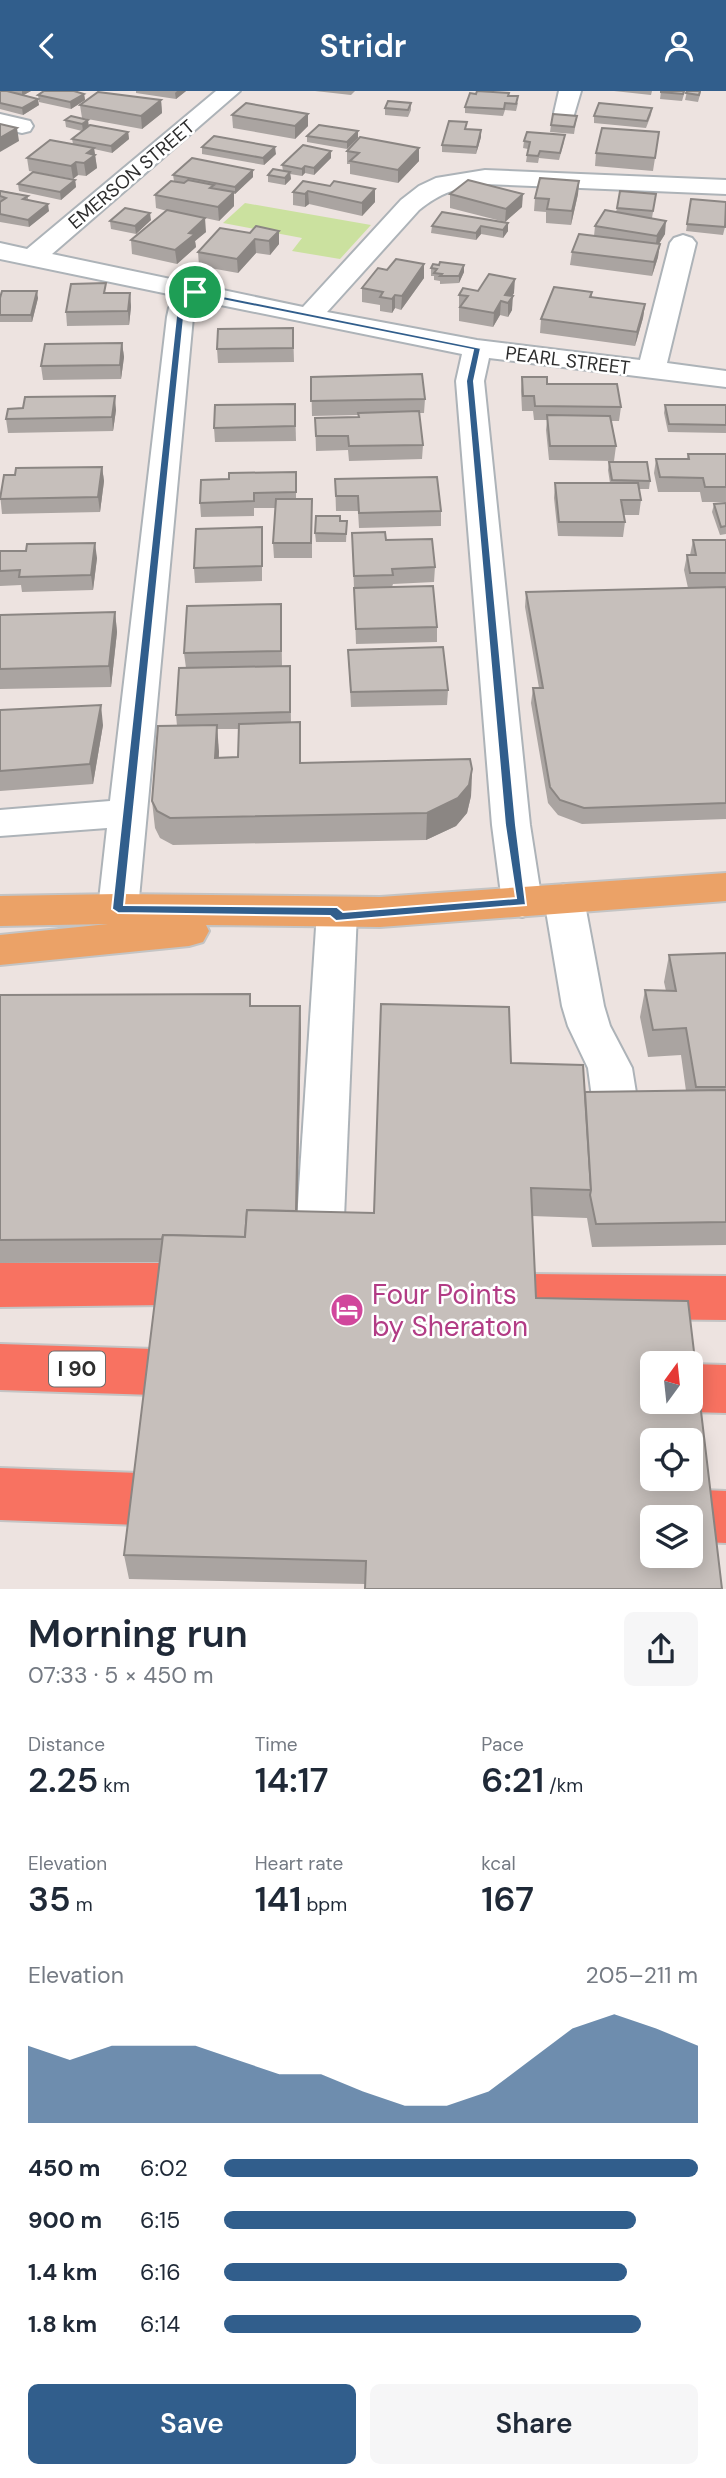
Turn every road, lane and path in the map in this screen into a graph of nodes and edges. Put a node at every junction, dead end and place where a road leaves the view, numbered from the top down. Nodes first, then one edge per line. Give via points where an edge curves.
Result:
1 (229, 91) edge
2 (570, 91) edge
3 (565, 113) edge
4 (0, 121) edge
5 (22, 126) dead end
6 (726, 187) edge
7 (683, 243) dead end
8 (0, 251) edge
9 (32, 258) junction
10 (195, 292) junction
11 (309, 316) junction
12 (477, 348) junction
13 (651, 370) junction
14 (726, 379) edge
15 (128, 813) junction
16 (0, 823) edge
17 (726, 887) edge
18 (564, 899) junction
19 (522, 902) junction
20 (118, 909) junction
21 (0, 911) edge
22 (336, 914) junction
23 (0, 950) edge
24 (651, 1172) edge
25 (0, 1285) edge
26 (193, 1291) edge
27 (531, 1296) edge
28 (726, 1298) edge
29 (317, 1307) edge
30 (0, 1367) edge
31 (183, 1378) edge
32 (704, 1388) edge
33 (726, 1389) edge
34 (0, 1494) edge
35 (139, 1499) edge

1 - 9 street, EMERSON STREET
2 - 3 street
4 - 5 street
6 - 11 street via 485,177 448,180 410,205
7 - 13 street
8 - 9 street, PEARL STREET
9 - 10 street, PEARL STREET
10 - 11 street, PEARL STREET
10 - 15 street via 180,317
11 - 12 street, PEARL STREET
12 - 13 street, PEARL STREET
12 - 19 street via 470,381 510,825
13 - 14 street, PEARL STREET
15 - 16 street
15 - 20 street
17 - 18 main road
18 - 19 main road
18 - 24 street via 585,1017 610,1068 626,1173
19 - 22 main road
20 - 21 main road
20 - 22 main road
22 - 23 main road
22 - 29 street
25 - 26 highway
27 - 28 highway
30 - 31 highway, I 90
32 - 33 highway
34 - 35 highway

